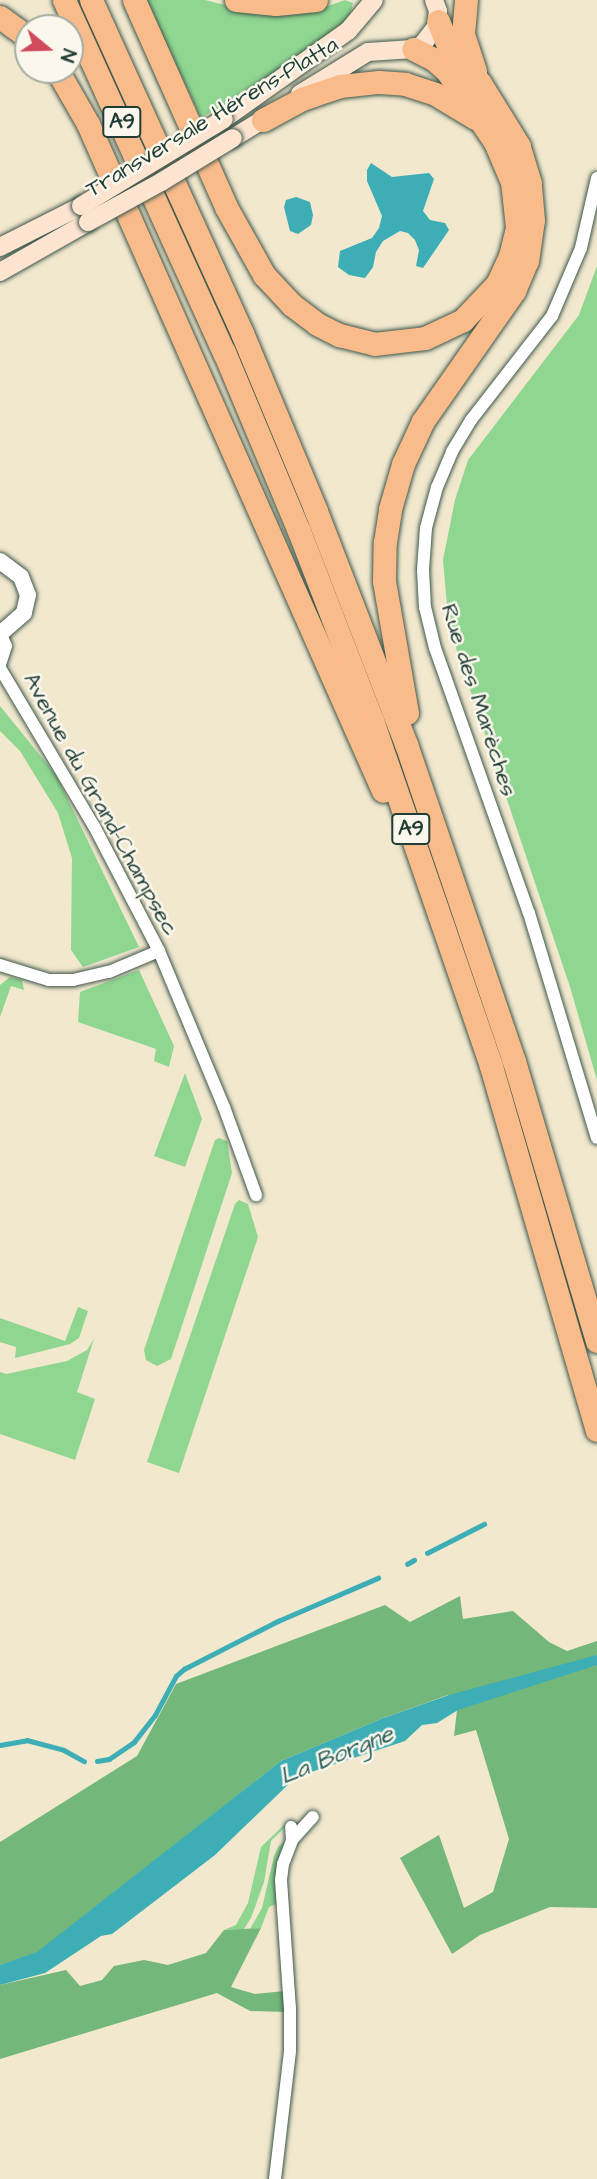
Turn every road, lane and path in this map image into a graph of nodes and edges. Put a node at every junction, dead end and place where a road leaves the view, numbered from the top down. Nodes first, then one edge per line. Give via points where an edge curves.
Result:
1 (64, 0) edge
2 (91, 0) edge
3 (134, 0) edge
4 (236, 0) edge
5 (316, 0) edge
6 (374, 0) edge
7 (467, 0) edge
8 (438, 8) edge
9 (413, 49) junction
10 (480, 83) junction
11 (65, 84) edge
12 (263, 120) junction
13 (483, 124) junction
14 (597, 178) edge
15 (85, 214) junction
16 (0, 247) edge
17 (0, 272) edge
18 (0, 561) edge
19 (0, 633) edge
20 (0, 666) edge
21 (426, 798) junction
22 (159, 951) junction
23 (455, 955) junction
24 (0, 965) edge
25 (597, 1138) edge
26 (256, 1195) dead end
27 (597, 1341) edge
28 (597, 1430) edge
29 (313, 1817) dead end
30 (275, 2179) edge

1 - 23 highway, A9 via 178,245 269,457 372,720
2 - 21 highway, A9 via 242,332 349,593
3 - 13 highway via 221,196 256,261 292,305 339,335 383,344 434,335 463,320 497,284 513,246 516,205 506,162
4 - 5 highway via 276,4
6 - 15 main road, Transversale Hérens-Platta, bridge via 355,24
7 - 10 highway via 463,34
8 - 9 main road via 430,38
8 - 10 highway via 449,48
9 - 12 main road, Transversale Hérens-Platta via 375,50 333,72
9 - 13 highway via 447,71
10 - 21 highway via 523,157 533,196 533,220 527,261 506,307 442,393 412,443 387,527 384,581 389,622
11 - 23 highway via 94,137
12 - 13 highway via 340,86 379,82 435,94
12 - 15 main road, Transversale Hérens-Platta, bridge via 161,182
14 - 25 street, Rue des Marèches via 581,248 552,316 471,420 452,452 426,528 423,570 425,607 435,648 528,913
15 - 16 main road, Transversale Hérens-Platta
15 - 17 main road, Transversale Hérens-Platta
18 - 19 street via 21,577 28,595 24,613
19 - 20 street via 6,646
20 - 22 street, Avenue du Grand-Champsec via 94,826
21 - 27 highway, A9 via 514,1061
22 - 24 street via 109,972 73,980 50,980
22 - 26 street, Avenue du Grand-Champsec
23 - 28 highway, A9 via 540,1225
29 - 30 street via 292,1833 281,1880 290,2030

